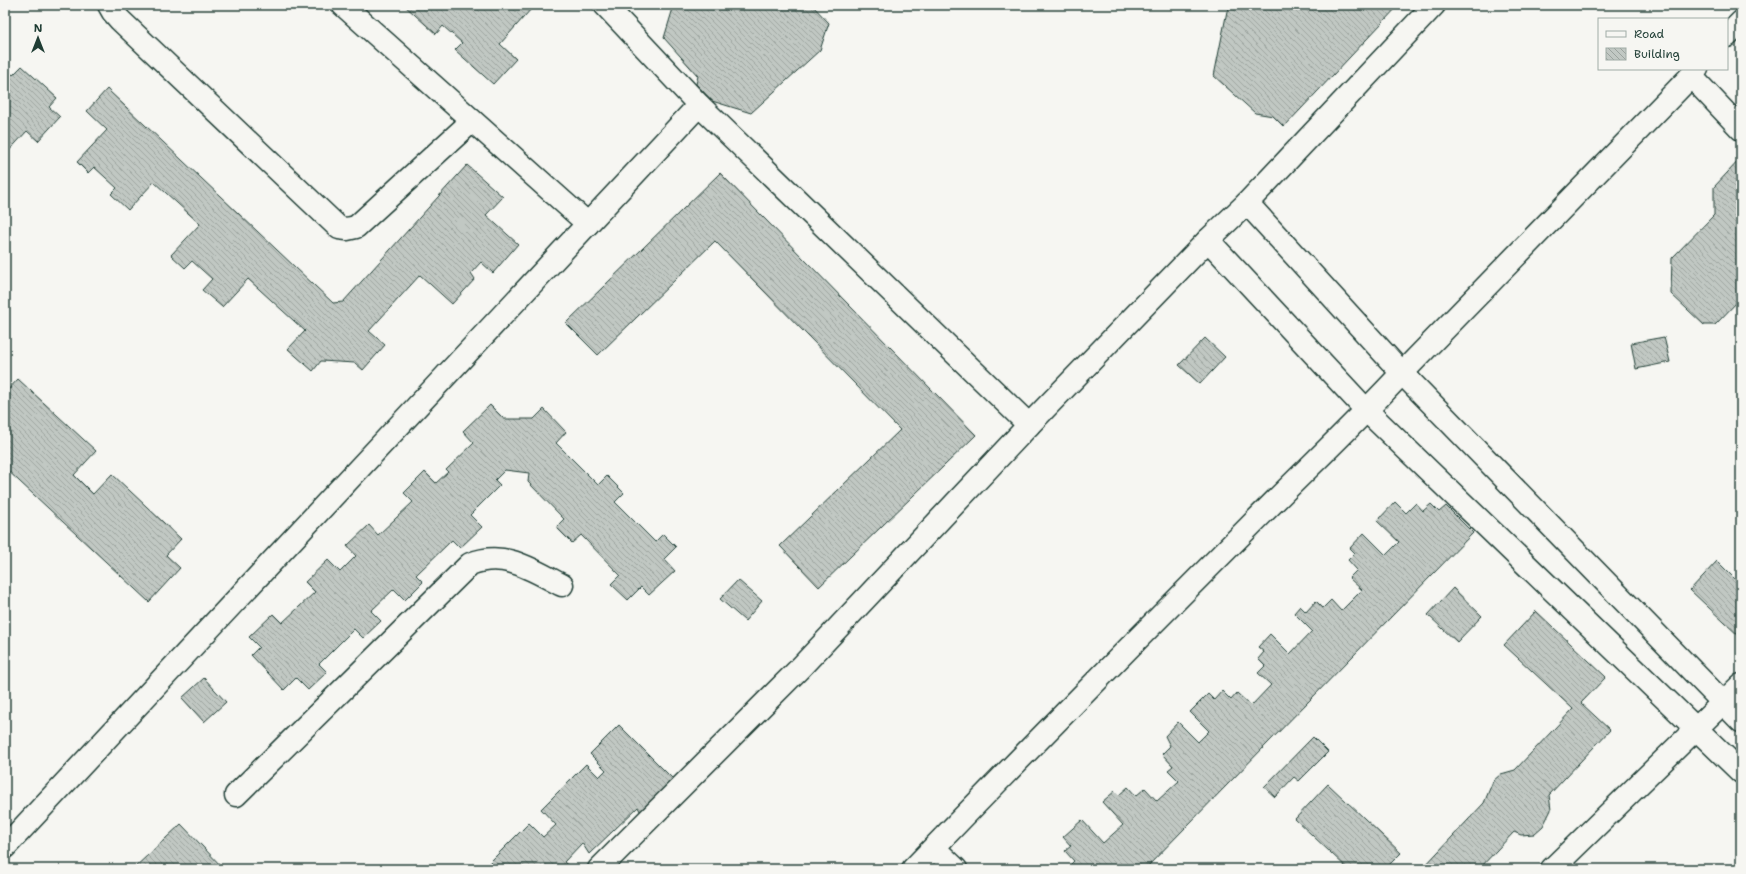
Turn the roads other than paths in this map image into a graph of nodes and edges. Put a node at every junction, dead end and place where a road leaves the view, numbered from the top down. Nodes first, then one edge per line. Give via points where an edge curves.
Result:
1 (110, 5) edge
2 (343, 5) edge
3 (1434, 5) edge
4 (619, 9) edge
5 (1741, 22) edge
6 (1728, 35) edge
7 (1694, 73) edge
8 (699, 105) junction
9 (472, 121) junction
10 (1741, 128) edge
11 (1247, 203) junction
12 (588, 224) junction
13 (1208, 240) junction
14 (1402, 373) junction
15 (1367, 412) junction
16 (1029, 425) junction
17 (562, 585) dead end
18 (1741, 685) edge
19 (1723, 704) junction
20 (1741, 720) edge
21 (1694, 729) junction
22 (1741, 772) edge
23 (236, 794) dead end
24 (5, 847) edge
25 (934, 848) junction
26 (599, 869) edge
27 (913, 869) edge
28 (956, 869) edge
29 (1552, 869) edge

1 - 9 street via 120,20 339,228 356,228
2 - 9 street
3 - 11 street
4 - 8 street
5 - 6 street
7 - 10 street
7 - 14 street
8 - 12 street
8 - 16 street
9 - 12 street
11 - 13 street
11 - 14 street
12 - 24 street
13 - 15 street
13 - 16 street
14 - 15 street
14 - 19 street
15 - 21 street
15 - 25 street via 1287,488
16 - 26 street via 800,668
17 - 23 street via 523,565 504,559 483,559 470,564
18 - 19 street
19 - 20 street
19 - 21 street
21 - 22 street
21 - 29 street
25 - 27 street
25 - 28 street

